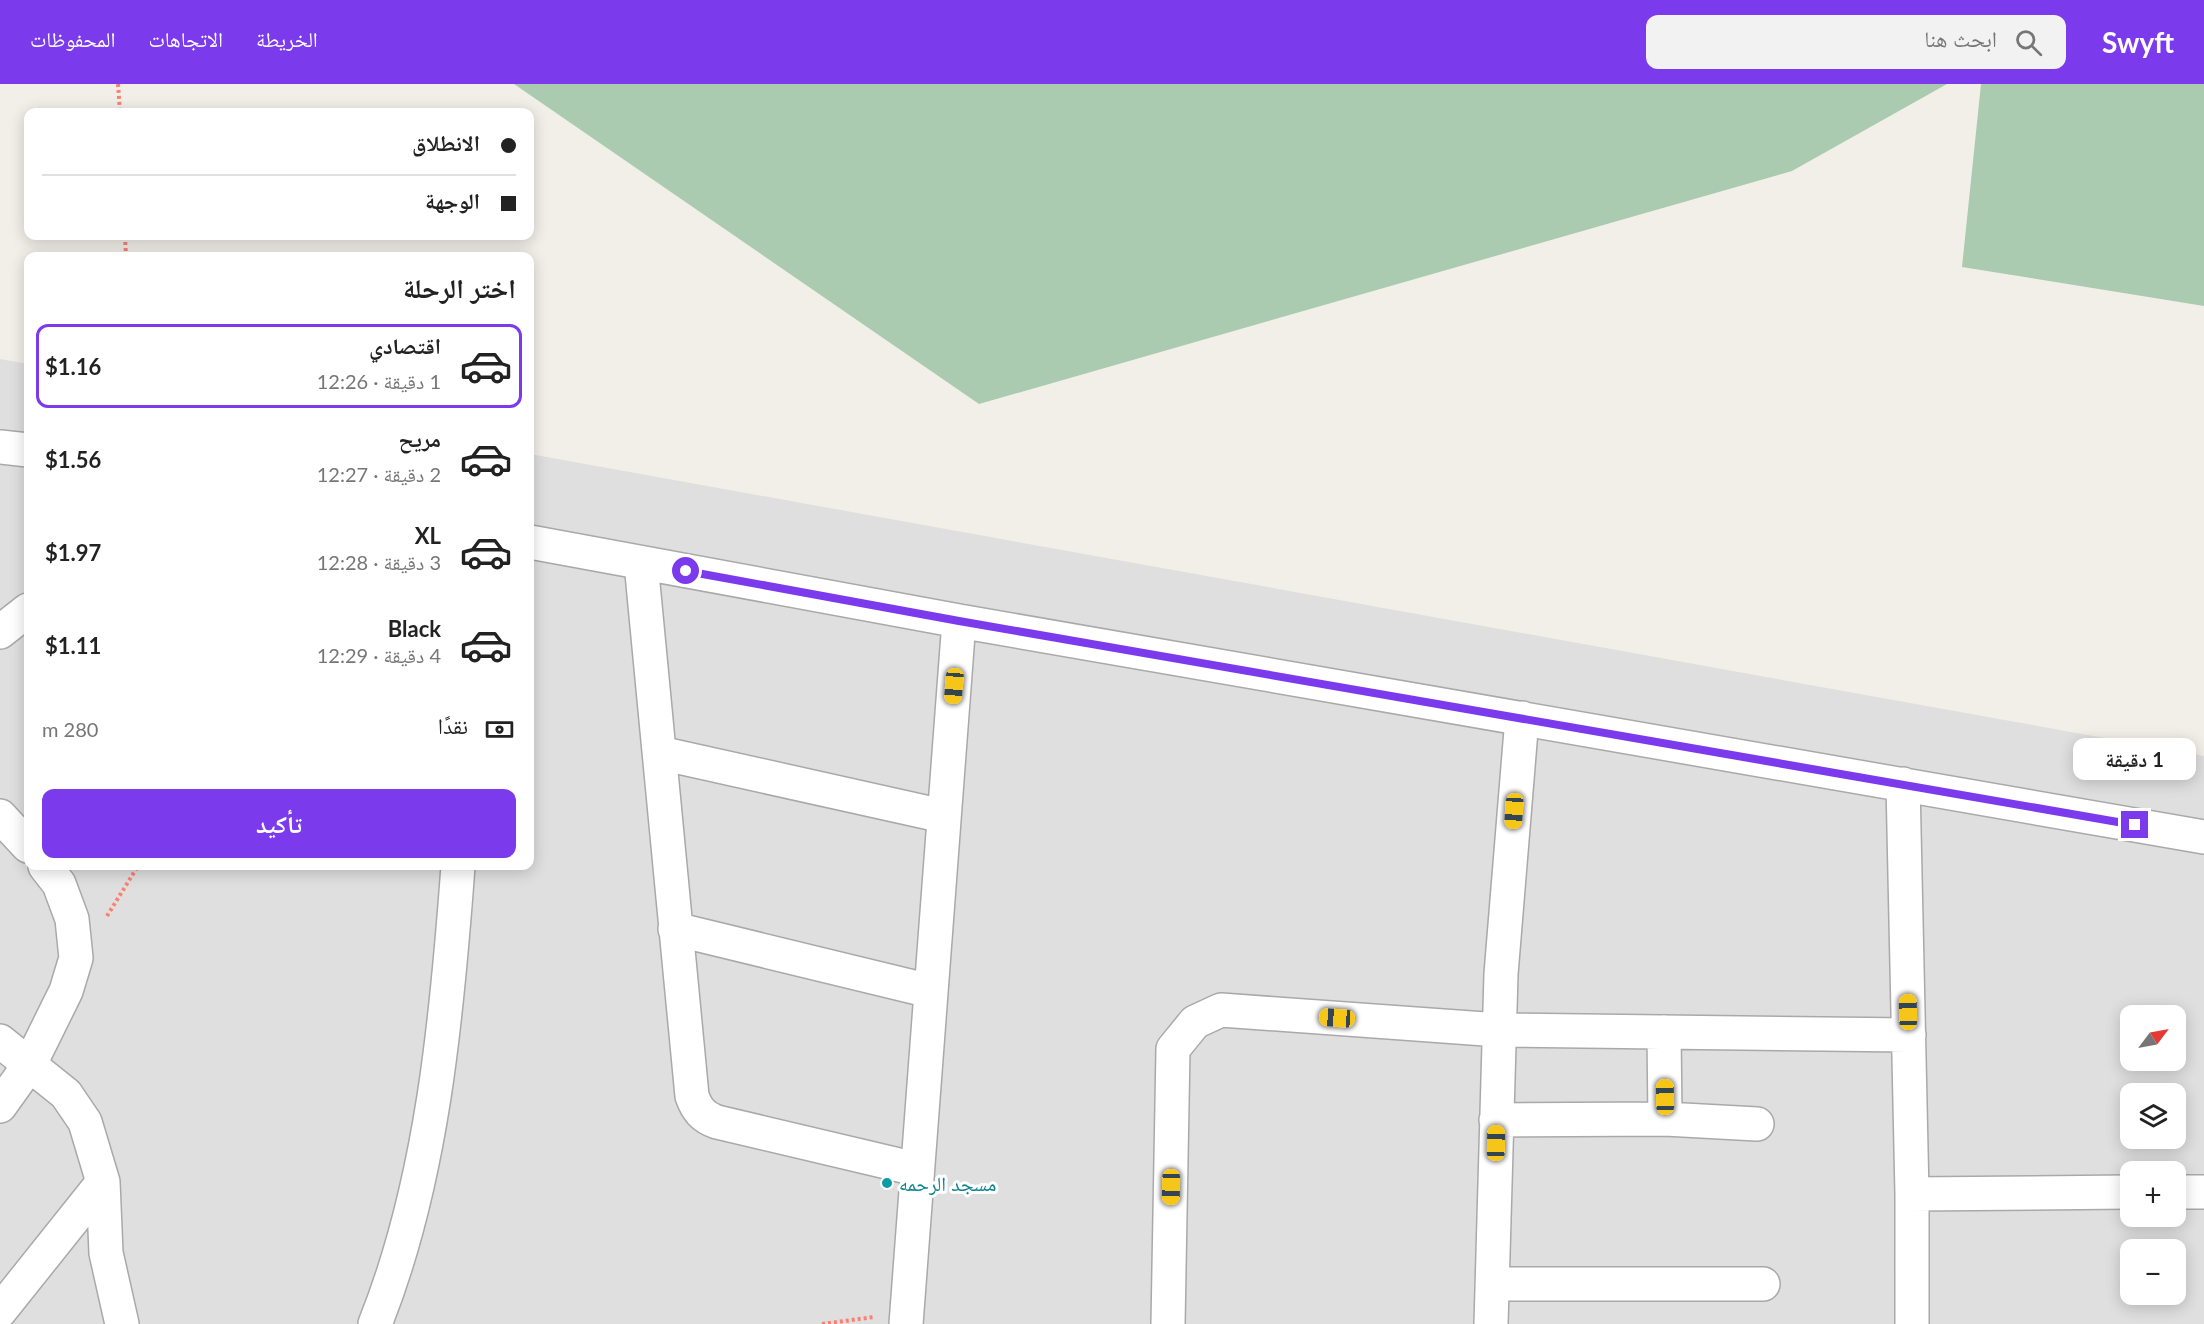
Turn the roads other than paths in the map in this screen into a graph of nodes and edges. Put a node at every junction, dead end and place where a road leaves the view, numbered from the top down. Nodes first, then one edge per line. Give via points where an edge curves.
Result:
1 (0, 447) edge
2 (24, 450) edge
3 (534, 543) edge
4 (641, 562) junction
5 (24, 613) edge
6 (959, 621) junction
7 (0, 632) edge
8 (1522, 718) junction
9 (660, 753) junction
10 (1903, 784) junction
11 (0, 816) edge
12 (944, 816) junction
13 (2204, 837) edge
14 (24, 842) edge
15 (48, 870) edge
16 (458, 870) edge
17 (675, 929) junction
18 (930, 992) junction
19 (1499, 1030) junction
20 (1664, 1032) junction
21 (1909, 1035) junction
22 (0, 1041) edge
23 (30, 1064) junction
24 (0, 1106) edge
25 (1665, 1119) junction
26 (1496, 1120) junction
27 (1756, 1124) dead end
28 (916, 1169) junction
29 (103, 1182) junction
30 (2120, 1192) edge
31 (2186, 1192) edge
32 (2204, 1192) edge
33 (1912, 1194) junction
34 (1492, 1284) junction
35 (1763, 1284) dead end
36 (0, 1311) edge
37 (905, 1319) edge
38 (122, 1324) edge
39 (375, 1324) edge
40 (1168, 1324) edge
41 (1491, 1324) edge
42 (1912, 1324) edge

1 - 2 street
3 - 4 street
4 - 6 street
4 - 9 street
5 - 7 street
6 - 8 street
6 - 12 street
8 - 10 street
8 - 19 street
9 - 12 street
9 - 17 street
10 - 13 street
10 - 21 street
11 - 14 street
12 - 18 street
15 - 23 street via 59,884 72,919 76,958 66,992
16 - 39 street via 448,999 430,1113 402,1245
17 - 18 street
17 - 28 street via 692,1096 700,1114 717,1122
18 - 28 street
19 - 20 street
19 - 26 street
19 - 40 street via 1221,1010 1195,1022 1173,1050
20 - 21 street
20 - 25 street
21 - 33 street
22 - 23 street
23 - 24 street
23 - 29 street via 66,1094 85,1122
25 - 26 street
25 - 27 street
26 - 34 street
28 - 37 street
29 - 36 street
29 - 38 street via 106,1253
30 - 33 street
31 - 32 street
33 - 42 street
34 - 35 street
34 - 41 street

